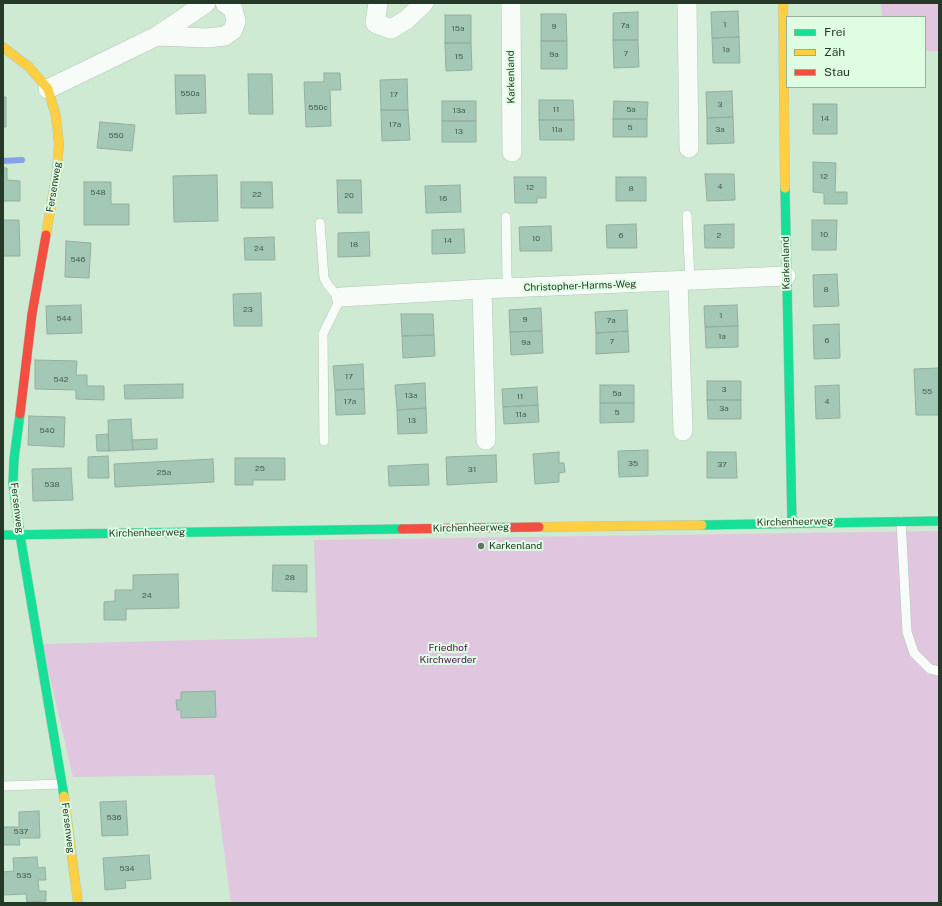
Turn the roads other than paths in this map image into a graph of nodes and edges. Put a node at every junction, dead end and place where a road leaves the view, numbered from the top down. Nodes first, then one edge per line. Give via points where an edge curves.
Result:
1 (206, 3) edge
2 (225, 3) edge
3 (378, 3) edge
4 (424, 3) edge
5 (511, 3) edge
6 (687, 3) edge
7 (784, 3) edge
8 (157, 36) junction
9 (3, 47) edge
10 (48, 89) junction
11 (689, 148) dead end
12 (512, 152) dead end
13 (687, 215) dead end
14 (506, 217) dead end
15 (320, 223) dead end
16 (786, 276) junction
17 (684, 281) junction
18 (509, 288) junction
19 (482, 289) junction
20 (341, 297) junction
21 (683, 432) dead end
22 (486, 440) dead end
23 (324, 441) dead end
24 (901, 521) junction
25 (939, 521) edge
26 (792, 522) junction
27 (3, 535) edge
28 (20, 535) junction
29 (939, 671) edge
30 (62, 784) junction
31 (3, 786) edge
32 (78, 903) edge

1 - 8 street
2 - 8 street via 233,9 236,21 233,30 225,36
3 - 4 street via 375,24 391,29 406,20
5 - 12 street, Karkenland
6 - 11 street
7 - 16 street, Karkenland
8 - 10 street
9 - 10 street, Fersenweg via 29,67
10 - 28 street, Fersenweg via 56,116 59,144 57,171 32,314 14,460 13,484
13 - 17 lane
14 - 18 lane
15 - 20 lane via 324,278
16 - 17 street, Christopher-Harms-Weg
16 - 26 street, Karkenland
17 - 18 street, Christopher-Harms-Weg
17 - 21 street
18 - 19 street, Christopher-Harms-Weg
19 - 20 street, Christopher-Harms-Weg
19 - 22 street
20 - 23 lane via 322,334
24 - 25 street, Kirchenheerweg
24 - 26 street, Kirchenheerweg
24 - 29 lane via 907,632 914,653 930,669
26 - 28 street, Kirchenheerweg
27 - 28 street, Kirchenheerweg
28 - 30 street, Fersenweg
30 - 31 lane
30 - 32 street, Fersenweg

